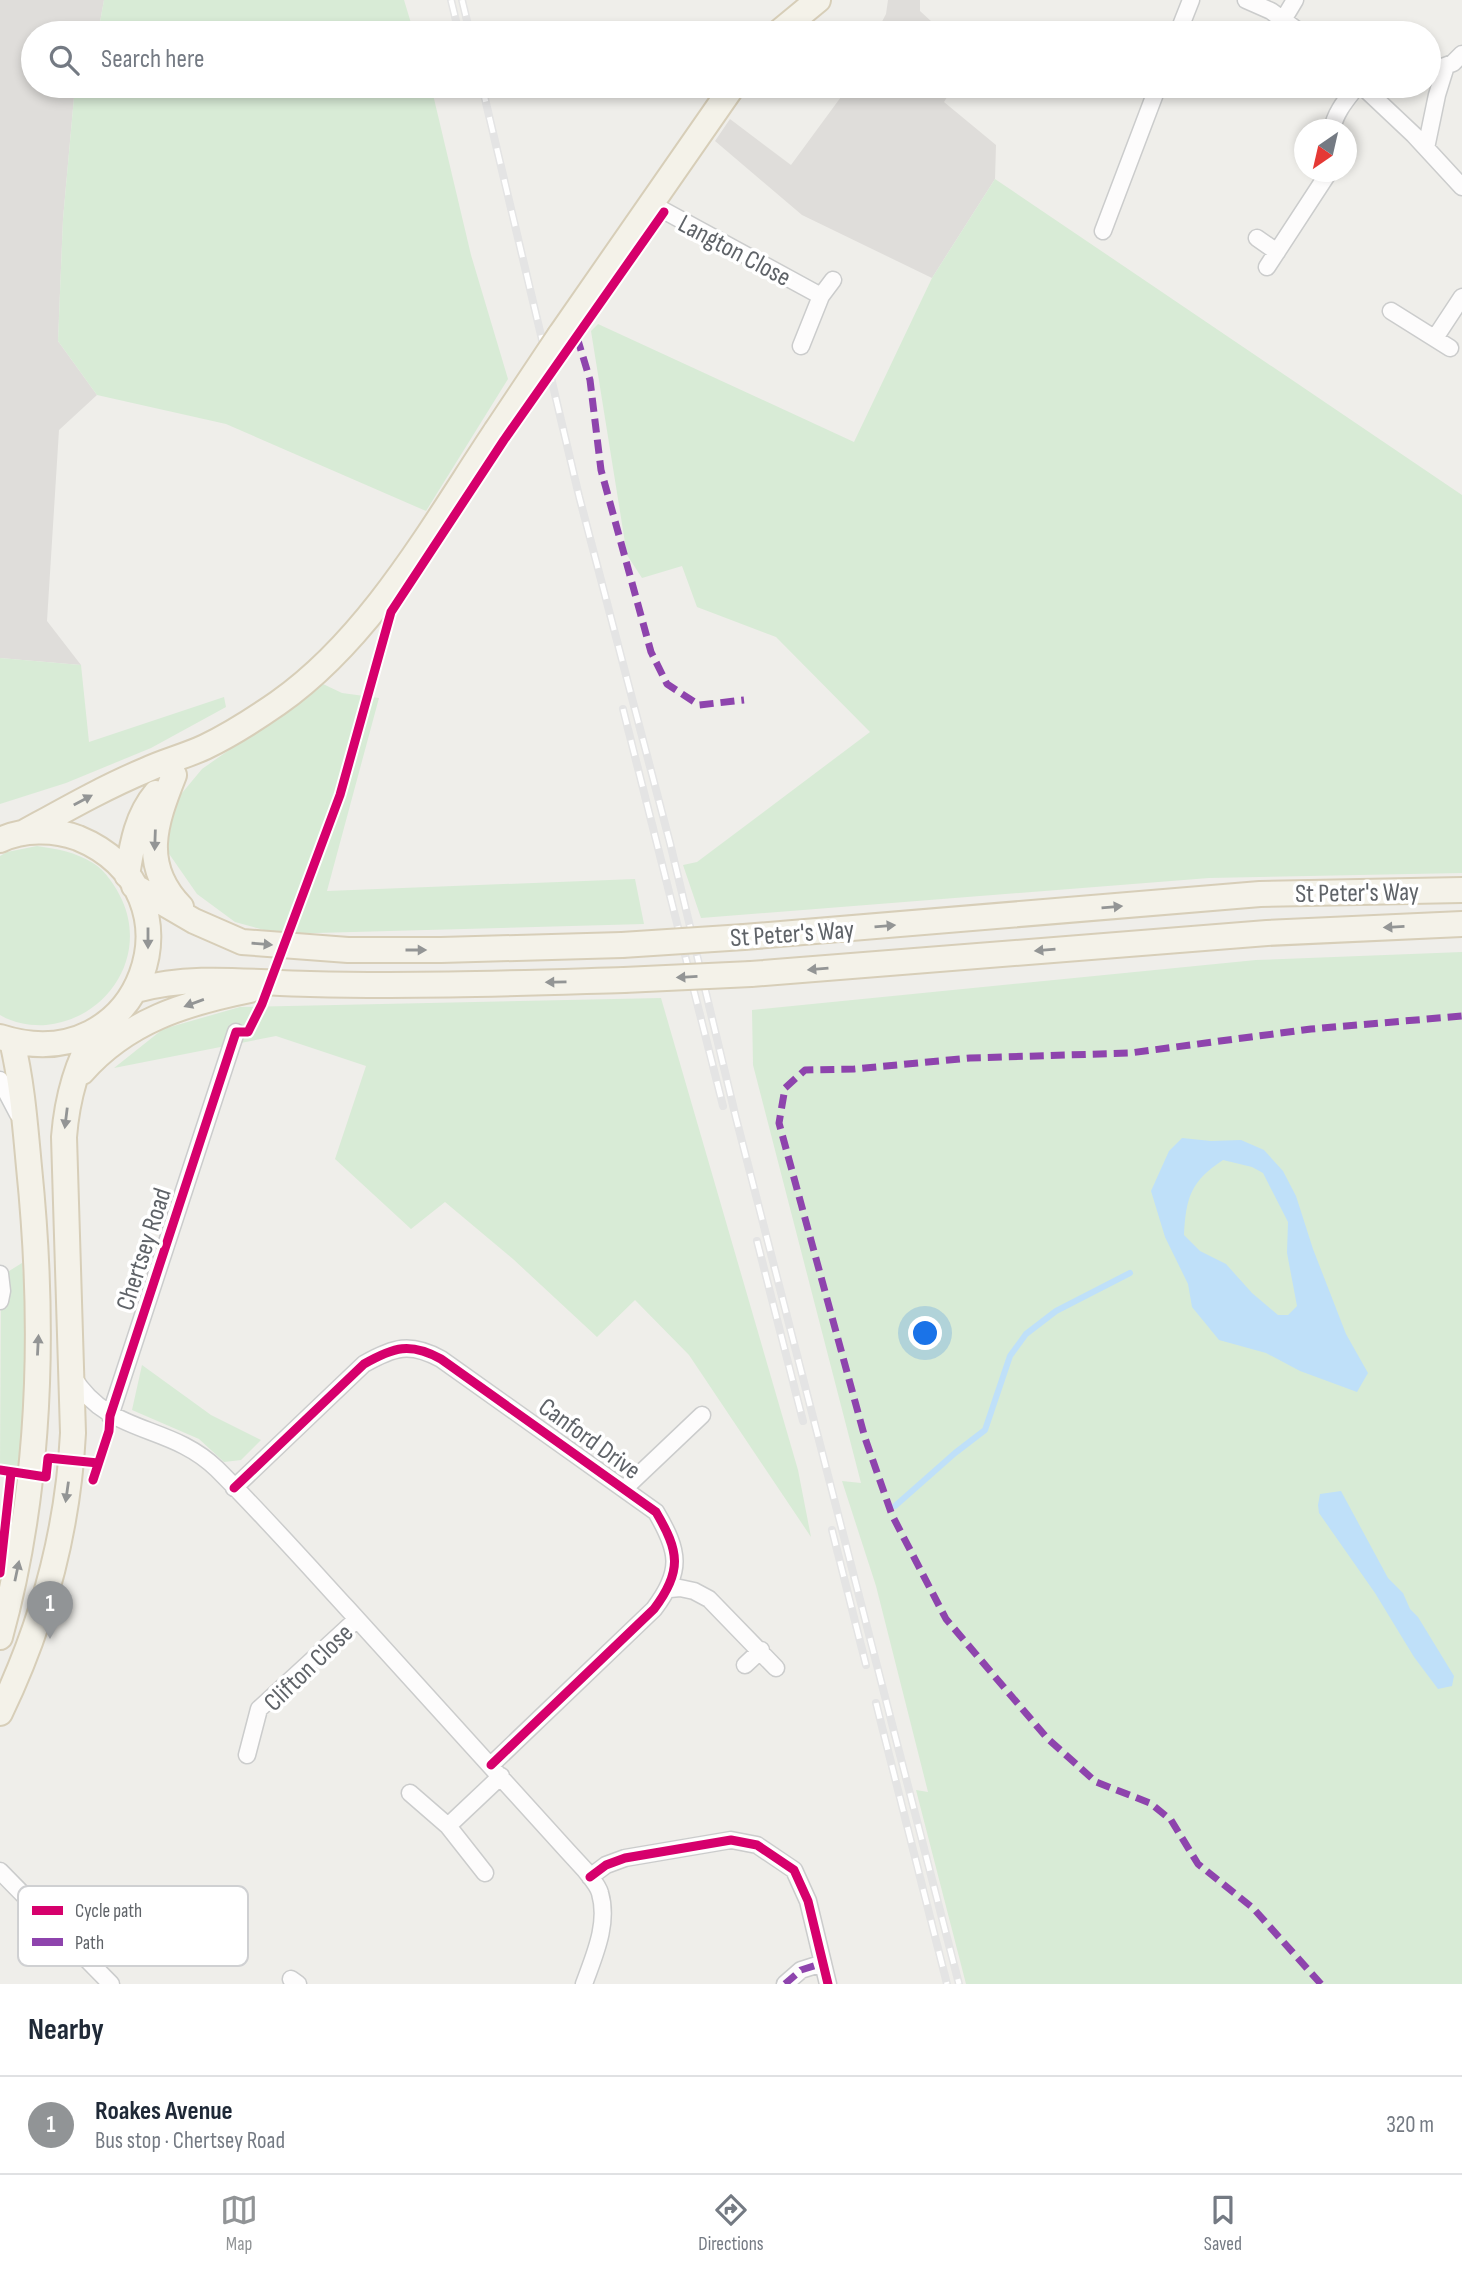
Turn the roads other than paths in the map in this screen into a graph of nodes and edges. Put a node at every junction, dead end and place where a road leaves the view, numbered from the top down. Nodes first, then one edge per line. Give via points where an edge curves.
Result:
1 (818, 0) edge
2 (1191, 0) edge
3 (1246, 0) edge
4 (1295, 0) edge
5 (1283, 20) joint
6 (793, 21) edge
7 (1183, 21) edge
8 (1462, 54) edge
9 (1446, 65) junction
10 (1441, 67) edge
11 (1441, 81) edge
12 (724, 98) edge
13 (1153, 98) edge
14 (1349, 98) edge
15 (1373, 98) edge
16 (1436, 98) edge
17 (1335, 119) edge
18 (1426, 148) junction
19 (1322, 182) edge
20 (1462, 187) edge
21 (650, 203) junction
22 (1103, 231) dead end
23 (1257, 238) dead end
24 (1277, 252) junction
25 (1267, 267) dead end
26 (833, 280) dead end
27 (821, 296) junction
28 (1462, 297) edge
29 (1391, 311) dead end
30 (1435, 338) junction
31 (802, 346) dead end
32 (1450, 348) dead end
33 (205, 748) junction
34 (174, 775) junction
35 (11, 836) edge
36 (131, 880) junction
37 (1462, 890) edge
38 (194, 921) junction
39 (1462, 924) edge
40 (310, 984) junction
41 (136, 990) junction
42 (96, 1031) junction
43 (236, 1032) dead end
44 (6, 1039) edge
45 (0, 1080) edge
46 (73, 1082) junction
47 (27, 1146) junction
48 (0, 1274) edge
49 (0, 1301) edge
50 (71, 1374) junction
51 (36, 1383) junction
52 (72, 1415) junction
53 (702, 1415) dead end
54 (110, 1416) junction
55 (674, 1418) dead end
56 (686, 1431) junction
57 (234, 1488) junction
58 (624, 1489) junction
59 (670, 1588) junction
60 (357, 1619) junction
61 (0, 1637) edge
62 (761, 1650) junction
63 (745, 1665) dead end
64 (776, 1668) dead end
65 (7, 1692) edge
66 (0, 1713) edge
67 (247, 1755) dead end
68 (496, 1771) junction
69 (410, 1793) dead end
70 (448, 1826) junction
71 (0, 1871) edge
72 (485, 1873) dead end
73 (590, 1877) junction
74 (18, 1889) edge
75 (823, 1964) junction
76 (93, 1966) edge
77 (111, 1984) edge
78 (584, 1984) edge
79 (785, 1984) edge
80 (828, 1984) edge

1 - 6 main road
2 - 7 street
3 - 5 street
4 - 5 street
8 - 9 street
9 - 10 street
9 - 11 street
12 - 21 main road
13 - 22 street
14 - 17 street
15 - 18 street
16 - 18 street
18 - 20 street
19 - 24 street
21 - 27 street, Langton Close
21 - 33 main road, bridge via 395,583 328,661 279,703
23 - 24 street
24 - 25 street
26 - 27 street, Langton Close
27 - 31 street, Langton Close
28 - 30 street
29 - 30 street
30 - 32 street
33 - 34 main road
35 -> 33 main road via 148,768
34 - 36 main road via 146,807 132,842
34 -> 38 main road via 158,816 156,864 162,882
35 - 36 main road, St Peter's Way via 47,831 70,835 102,851
36 - 38 main road, St Peter's Way
36 -> 41 main road via 142,902 149,937
38 -> 37 main road, St Peter's Way, bridge via 242,942 348,950 441,950 744,937 1260,894
39 -> 40 main road, St Peter's Way, bridge via 1267,933 751,974
40 - 41 main road, St Peter's Way via 220,979
40 -> 46 main road via 202,1000 163,1015 123,1034
41 - 42 main road
42 - 44 main road via 48,1045
42 - 46 main road
43 - 54 street, Chertsey Road
44 - 47 main road via 19,1070
45 - 47 street via 17,1109
46 -> 50 main road via 64,1137
51 -> 47 main road via 39,1323
48 - 49 street
50 - 52 main road
50 - 54 street via 83,1394
51 - 52 main road
61 -> 51 main road via 18,1569
52 - 54 street
52 -> 65 main road via 71,1460 57,1552 32,1643
53 - 56 street, Canford Drive
54 - 57 street via 193,1449
55 - 56 street
56 - 58 street, Canford Drive
57 - 58 street, Canford Drive via 364,1364 386,1351 404,1348 424,1350 441,1359
57 - 60 street
58 - 59 street, Canford Drive via 656,1511 668,1532 674,1547
59 - 62 street via 694,1591 709,1599
59 - 68 street
60 - 67 street, Clifton Close via 259,1709
60 - 68 street
62 - 63 street
62 - 64 street
65 - 66 main road
68 - 70 street
68 - 73 street
69 - 70 street
70 - 72 street
71 - 74 street
73 - 75 street via 625,1858 731,1840 757,1844 794,1870 808,1901
73 - 78 street via 600,1891 602,1910 600,1938
75 - 79 street via 802,1970
75 - 80 street
76 - 77 street

